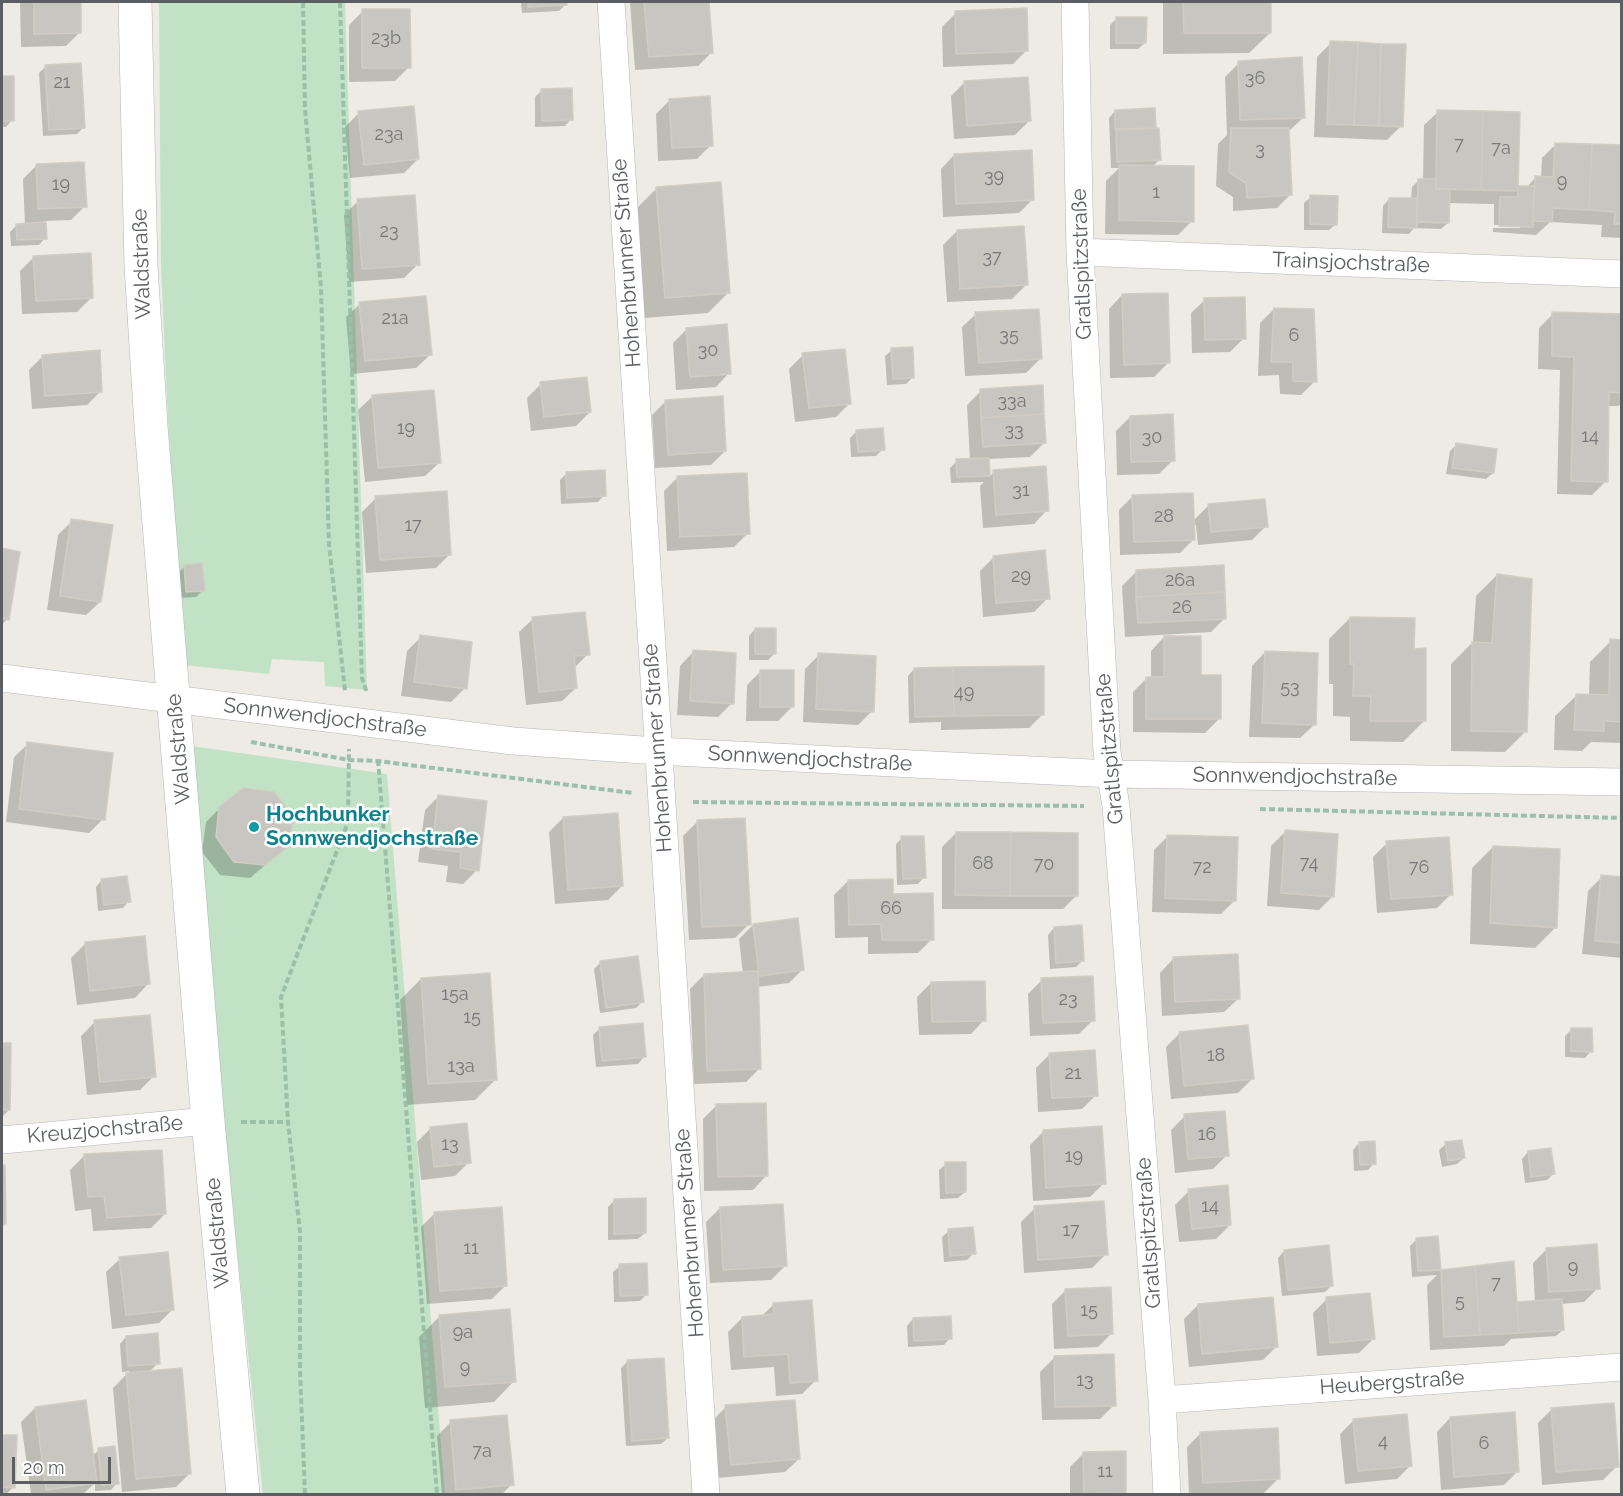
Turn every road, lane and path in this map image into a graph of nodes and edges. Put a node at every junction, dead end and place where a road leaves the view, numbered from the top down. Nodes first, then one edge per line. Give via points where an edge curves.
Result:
1 (135, 2) edge
2 (611, 2) edge
3 (1074, 2) edge
4 (1080, 252) junction
5 (1622, 274) edge
6 (2, 678) edge
7 (175, 699) junction
8 (657, 751) junction
9 (1110, 774) junction
10 (1622, 782) edge
11 (208, 1121) junction
12 (288, 1122) dead end
13 (2, 1140) edge
14 (1622, 1367) edge
15 (1162, 1400) junction
16 (243, 1494) edge
17 (706, 1494) edge
18 (1167, 1494) edge

1 - 7 street, Waldstraße via 142,278
2 - 8 street, Hohenbrunner Straße
3 - 4 street, Gratlspitzstraße
4 - 5 street, Trainsjochstraße
4 - 9 street, Gratlspitzstraße
6 - 7 street, Sonnwendjochstraße
7 - 8 street, Sonnwendjochstraße via 513,741
7 - 11 street, Waldstraße
8 - 9 street, Sonnwendjochstraße
8 - 17 street, Hohenbrunner Straße
9 - 10 street, Sonnwendjochstraße
9 - 15 street, Gratlspitzstraße via 1116,806
11 - 12 path
11 - 13 street, Kreuzjochstraße
11 - 16 street, Waldstraße
14 - 15 street, Heubergstraße
15 - 18 street, Gratlspitzstraße

